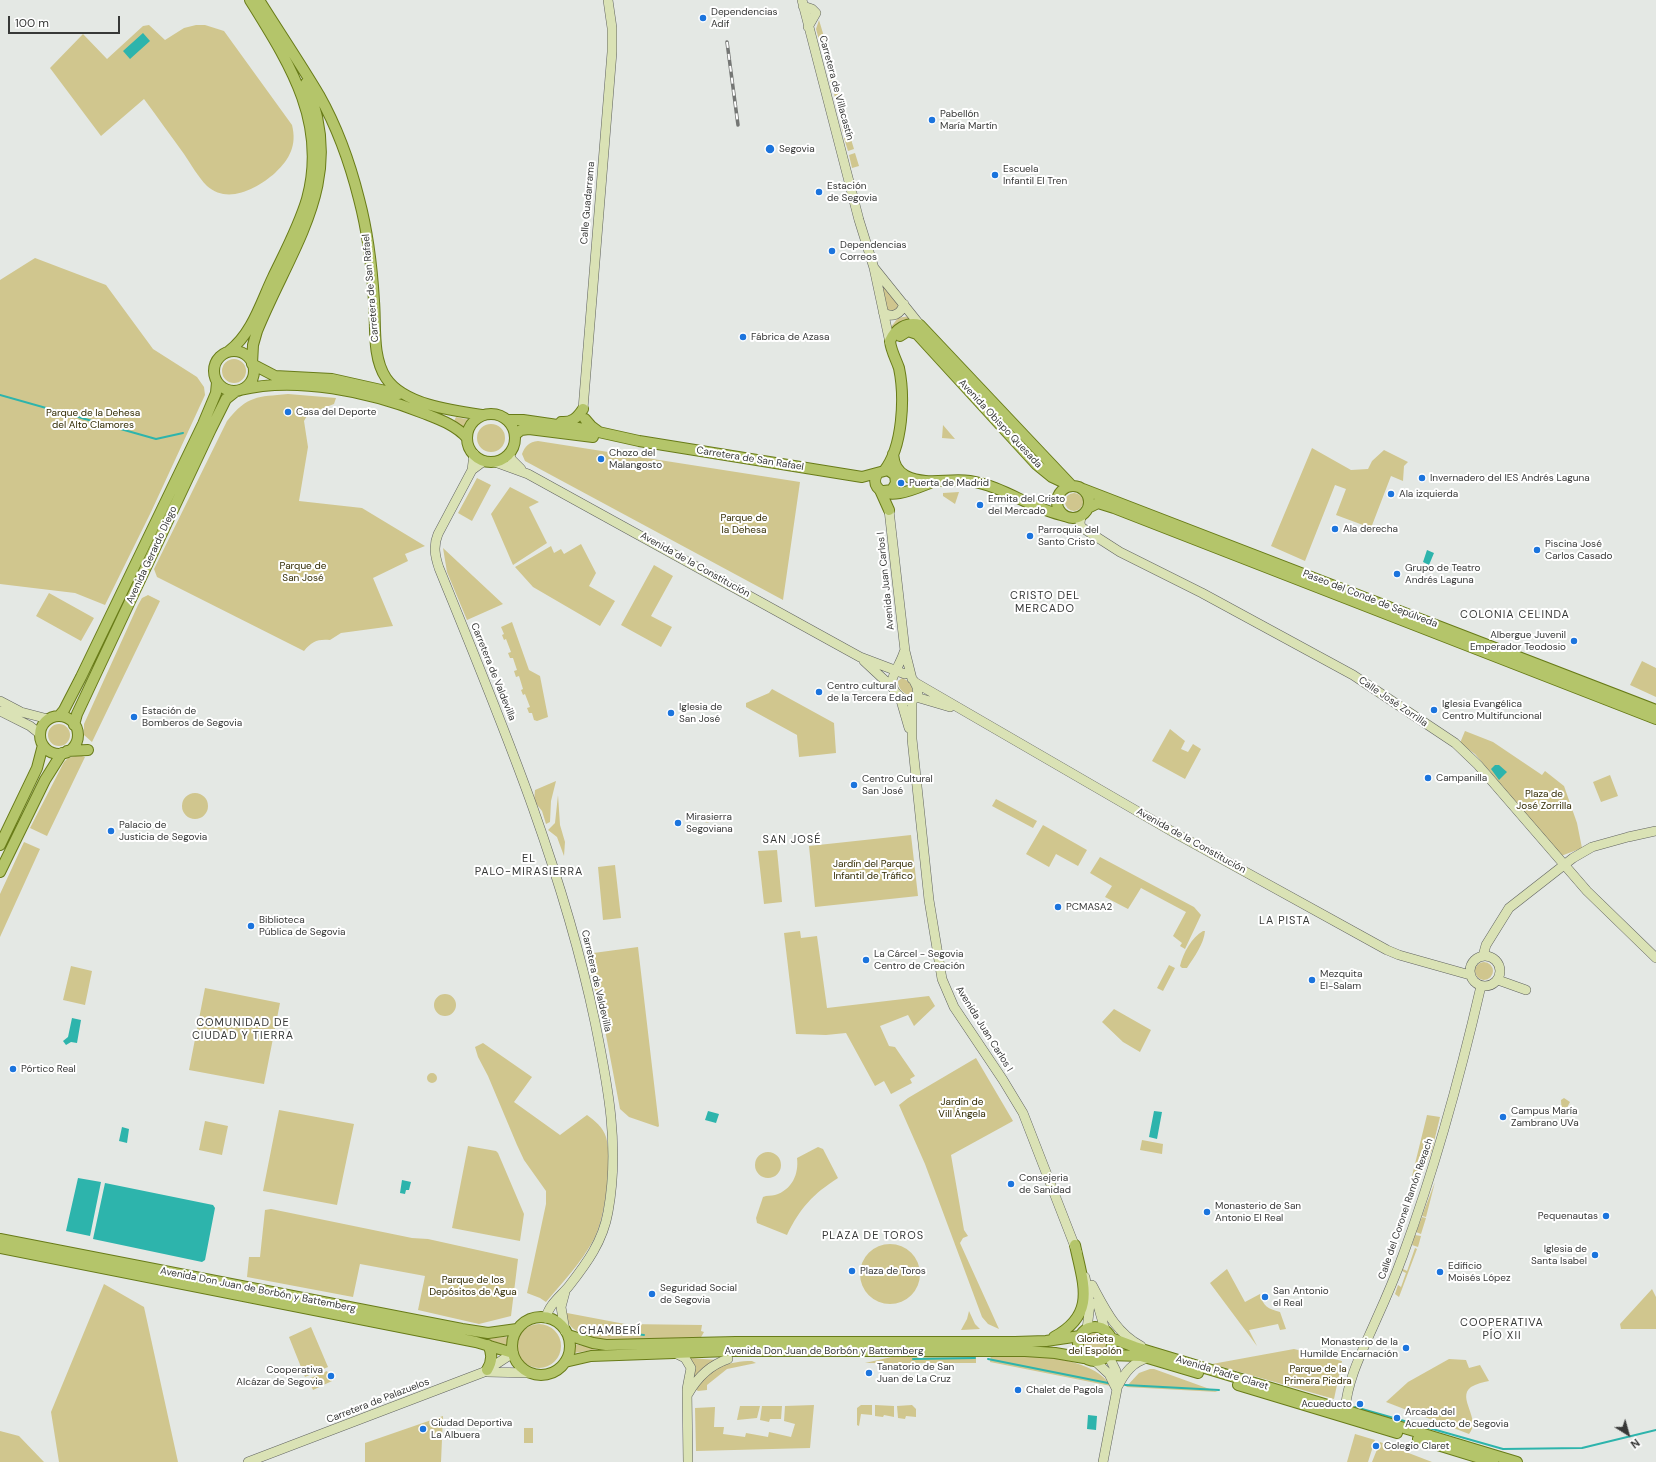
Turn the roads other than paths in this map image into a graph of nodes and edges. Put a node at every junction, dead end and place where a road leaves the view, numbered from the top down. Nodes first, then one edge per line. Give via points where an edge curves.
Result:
1 (250, 0) edge
2 (259, 0) edge
3 (608, 0) edge
4 (802, 3) edge
5 (281, 36) junction
6 (849, 182) joint
7 (874, 268) junction
8 (904, 304) junction
9 (883, 312) junction
10 (920, 325) junction
11 (890, 343) junction
12 (229, 351) junction
13 (252, 364) junction
14 (898, 367) junction
15 (217, 382) junction
16 (238, 390) junction
17 (416, 400) junction
18 (584, 414) junction
19 (483, 416) junction
20 (507, 420) junction
21 (523, 420) junction
22 (585, 429) junction
23 (518, 432) junction
24 (599, 432) junction
25 (467, 438) junction
26 (639, 441) junction
27 (474, 454) junction
28 (509, 454) junction
29 (893, 454) junction
30 (484, 461) junction
31 (495, 462) junction
32 (472, 470) junction
33 (881, 472) junction
34 (528, 474) junction
35 (862, 477) junction
36 (934, 482) junction
37 (1072, 486) junction
38 (1083, 489) junction
39 (888, 495) junction
40 (1088, 508) junction
41 (1065, 516) junction
42 (1081, 516) junction
43 (904, 652) junction
44 (860, 657) junction
45 (884, 666) junction
46 (905, 677) junction
47 (893, 688) junction
48 (900, 697) junction
49 (914, 699) junction
50 (0, 701) edge
51 (931, 702) junction
52 (961, 710) junction
53 (1656, 710) edge
54 (0, 711) edge
55 (59, 716) junction
56 (912, 716) junction
57 (48, 719) junction
58 (1656, 719) edge
59 (76, 729) junction
60 (40, 734) junction
61 (912, 739) junction
62 (43, 745) junction
63 (65, 752) junction
64 (1656, 831) edge
65 (0, 845) edge
66 (1565, 866) junction
67 (0, 872) edge
68 (1483, 956) junction
69 (1656, 958) edge
70 (1470, 975) junction
71 (1498, 980) junction
72 (1481, 986) junction
73 (1526, 990) dead end
74 (0, 1239) edge
75 (1075, 1245) junction
76 (0, 1248) edge
77 (1092, 1285) junction
78 (568, 1287) junction
79 (546, 1318) junction
80 (517, 1329) junction
81 (1083, 1332) junction
82 (566, 1333) junction
83 (1108, 1334) junction
84 (1046, 1341) junction
85 (488, 1345) junction
86 (512, 1353) junction
87 (675, 1353) junction
88 (1108, 1355) junction
89 (1153, 1356) junction
90 (1084, 1358) junction
91 (728, 1359) dead end
92 (565, 1362) junction
93 (1095, 1362) junction
94 (485, 1371) junction
95 (530, 1373) junction
96 (1117, 1389) junction
97 (688, 1397) junction
98 (1341, 1413) junction
99 (248, 1462) edge
100 (688, 1462) edge
101 (1103, 1462) edge
102 (1493, 1462) edge
103 (1516, 1462) edge

1 - 12 main road via 304,98 311,125 313,165 307,200 291,240 245,336
2 - 5 main road, Carretera de San Rafael
3 - 18 main road, Calle Guadarrama via 612,52
4 - 6 main road, Carretera de Villacastín via 816,13 808,27
5 - 13 main road, Carretera de San Rafael via 304,78 314,104 320,132 321,165 316,197 308,222 257,331
5 - 17 main road, Carretera de San Rafael via 328,112 356,186 369,251 377,349 383,371 395,388
6 - 7 main road, Avenida Obispo Quesada
7 - 8 main road, Avenida Obispo Quesada
7 - 9 main road, Avenida Obispo Quesada
8 - 9 main road via 898,314 889,315
8 - 10 main road, Avenida Obispo Quesada
9 - 11 main road, Avenida Obispo Quesada
10 - 11 main road via 912,323 904,326 894,334
10 - 37 main road, Avenida Obispo Quesada
11 - 14 main road
12 - 13 main road via 243,353
12 - 15 main road via 220,356 215,364
13 - 16 main road via 252,379 248,385
13 - 17 main road via 275,376 332,379
14 - 29 main road via 903,403
14 - 37 main road, Avenida Obispo Quesada via 897,341 905,332 913,331 1041,469
15 - 16 main road via 225,389
15 - 55 main road, Avenida Gerardo Diego via 214,399 203,424 81,678
16 - 25 main road via 262,386 289,386 357,392 434,417
16 - 59 main road, Avenida Gerardo Diego via 226,400 211,429 77,714
17 - 19 main road, Carretera de San Rafael via 445,409
18 - 21 main road via 569,422
18 - 22 main road
18 - 24 main road
19 - 20 main road via 497,415
19 - 25 main road via 471,425
20 - 21 main road, Carretera de San Rafael
20 - 23 main road
21 - 22 main road, Carretera de San Rafael
22 - 23 main road via 580,433 536,426
22 - 24 main road, Carretera de San Rafael
23 - 26 main road, Carretera de San Rafael via 533,429
23 - 28 main road
24 - 26 main road, Carretera de San Rafael
25 - 27 main road
26 - 35 main road, Carretera de San Rafael
27 - 30 main road
27 - 32 main road
28 - 31 main road
28 - 34 main road, Avenida de la Constitución via 518,467
29 - 33 main road
29 - 36 main road via 899,471 919,480
30 - 31 main road
30 - 32 main road
31 - 34 main road, Avenida de la Constitución
32 - 78 main road, Carretera de Valdevilla via 439,530 435,543 436,555 509,742 550,858 579,951 613,1120 612,1185 603,1233 592,1255
33 - 35 main road, Carretera de San Rafael
33 - 39 main road via 875,480
33 - 39 main road via 891,472 895,476 896,483
34 - 44 main road, Avenida de la Constitución
35 - 39 main road, Carretera de San Rafael
36 - 39 main road
36 - 41 main road via 978,483 1043,510
37 - 38 main road
37 - 41 main road via 1063,489 1058,498 1058,508
38 - 40 main road via 1088,496
38 - 53 main road, Paseo del Conde de Sepúlveda
39 - 43 main road, Avenida Juan Carlos I
40 - 42 main road
40 - 58 main road, Paseo del Conde de Sepúlveda via 1096,504 1107,506
41 - 42 main road
42 - 66 main road, Calle José Zorrilla via 1081,527 1107,544 1352,675 1455,743 1478,765
43 - 45 main road via 895,663
43 - 46 main road, Avenida Juan Carlos I
43 - 46 main road, Avenida Juan Carlos I
44 - 45 main road, Avenida de la Constitución
44 - 47 main road, Avenida de la Constitución
45 - 46 main road, Avenida de la Constitución
46 - 47 main road via 892,681
46 - 49 main road, Avenida Juan Carlos I via 918,691
46 - 52 main road, Avenida de la Constitución
47 - 48 main road, Avenida de la Constitución
48 - 49 main road, Avenida de la Constitución via 907,701
48 - 61 main road, Avenida Juan Carlos I
49 - 51 main road, Avenida de la Constitución
49 - 56 main road, Avenida Juan Carlos I
50 - 57 main road via 21,712
51 - 52 main road, Avenida de la Constitución
51 - 56 main road via 920,705
52 - 70 main road, Avenida de la Constitución via 1173,832 1387,950
54 - 60 main road
55 - 57 main road
55 - 59 main road via 67,718
56 - 61 main road, Avenida Juan Carlos I
57 - 60 main road
59 - 63 main road via 75,744
59 - 63 main road via 88,750
60 - 62 main road
61 - 75 main road, Avenida Juan Carlos I via 929,900 942,979 954,1007 1023,1113
62 - 63 main road via 51,752
62 - 65 main road via 37,768
63 - 67 main road via 42,786
64 - 66 main road via 1592,847
66 - 68 main road via 1509,908 1486,946
66 - 69 main road, Calle José Zorrilla via 1615,920
68 - 70 main road via 1473,962
68 - 71 main road via 1498,962
70 - 72 main road via 1474,982
71 - 72 main road via 1490,986
71 - 73 main road
72 - 98 main road, Calle del Coronel Ramón Rexach via 1428,1186 1390,1289 1356,1365
74 - 80 main road, Avenida Don Juan de Borbón y Battemberg via 462,1329 488,1333
75 - 77 main road, Avenida Juan Carlos I
75 - 81 main road, Avenida Juan Carlos I via 1088,1289 1090,1315
75 - 84 main road via 1083,1289 1083,1309 1068,1328
76 - 85 main road, Avenida Don Juan de Borbón y Battemberg
77 - 83 main road, Avenida Juan Carlos I
77 - 89 main road via 1116,1326
78 - 79 main road, Carretera de Valdevilla via 552,1305
78 - 82 main road, Carretera de Valdevilla via 561,1307
79 - 80 main road via 531,1319
79 - 82 main road via 557,1322
80 - 86 main road via 512,1341
81 - 83 main road via 1095,1327
81 - 84 main road, Avenida Don Juan de Borbón y Battemberg
81 - 90 main road via 1078,1348
82 - 84 main road, Avenida Don Juan de Borbón y Battemberg via 592,1343 606,1345
82 - 92 main road via 570,1349
83 - 88 main road via 1112,1346
83 - 89 main road, Avenida Padre Claret
85 - 86 main road, Avenida Don Juan de Borbón y Battemberg
85 - 94 main road via 492,1354 491,1362
86 - 94 main road, Carretera de Palazuelos
86 - 95 main road via 519,1366
87 - 90 main road, Avenida Don Juan de Borbón y Battemberg via 1025,1351 1055,1352
87 - 92 main road, Avenida Don Juan de Borbón y Battemberg via 591,1356
87 - 97 main road via 685,1358 690,1365
88 - 89 main road, Avenida Padre Claret
88 - 93 main road via 1103,1360
88 - 96 main road via 1116,1371
89 - 96 main road via 1136,1363 1126,1371
89 - 98 main road, Avenida Padre Claret
90 - 93 main road
91 - 97 main road via 703,1374
92 - 95 main road via 550,1374
93 - 96 main road via 1108,1374
94 - 95 main road
94 - 99 main road, Carretera de Palazuelos
96 - 101 main road
97 - 100 main road
98 - 102 main road via 1352,1420
98 - 103 main road, Avenida Padre Claret

